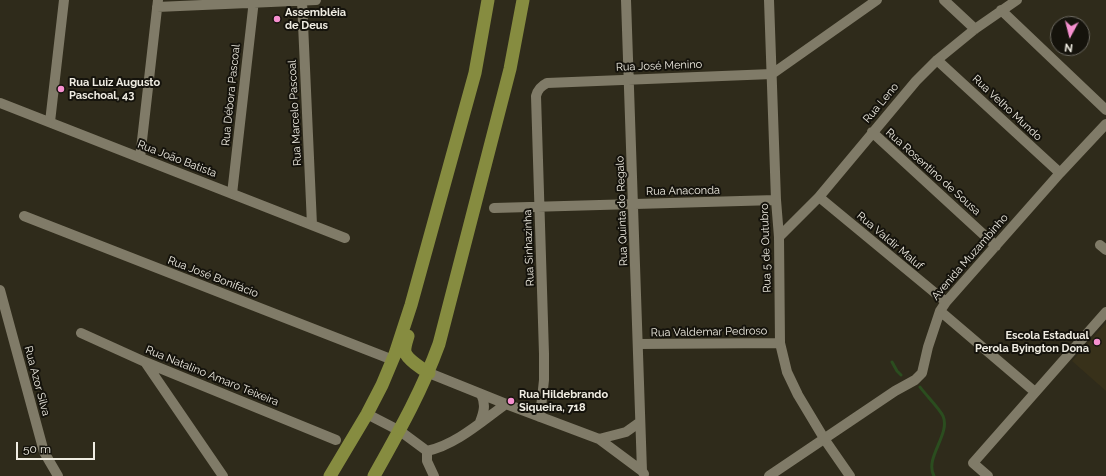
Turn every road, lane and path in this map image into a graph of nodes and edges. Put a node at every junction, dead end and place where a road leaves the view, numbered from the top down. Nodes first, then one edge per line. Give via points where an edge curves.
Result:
1 (64, 0) edge
2 (316, 0) edge
3 (488, 0) edge
4 (524, 0) edge
5 (626, 0) edge
6 (769, 0) edge
7 (878, 0) edge
8 (944, 0) edge
9 (1017, 0) edge
10 (302, 1) junction
11 (254, 2) edge
12 (158, 4) edge
13 (1001, 10) junction
14 (975, 29) junction
15 (938, 60) junction
16 (772, 74) junction
17 (629, 78) junction
18 (548, 83) joint
19 (0, 103) edge
20 (1106, 110) edge
21 (50, 122) junction
22 (1106, 124) edge
23 (872, 132) junction
24 (140, 158) junction
25 (1060, 173) junction
26 (232, 194) junction
27 (819, 197) junction
28 (776, 200) junction
29 (634, 204) junction
30 (539, 207) junction
31 (494, 208) dead end
32 (24, 216) dead end
33 (312, 225) junction
34 (779, 237) junction
35 (345, 238) dead end
36 (996, 246) junction
37 (0, 290) edge
38 (411, 305) junction
39 (943, 307) junction
40 (1106, 312) edge
41 (81, 332) dead end
42 (780, 343) junction
43 (638, 344) junction
44 (393, 360) junction
45 (145, 362) junction
46 (429, 373) junction
47 (1035, 392) junction
48 (481, 394) junction
49 (506, 404) junction
50 (367, 414) junction
51 (540, 417) junction
52 (480, 422) junction
53 (640, 422) junction
54 (400, 431) junction
55 (598, 439) junction
56 (336, 440) dead end
57 (825, 440) junction
58 (427, 451) junction
59 (644, 474) edge
60 (58, 476) edge
61 (223, 476) edge
62 (330, 476) edge
63 (374, 476) edge
64 (434, 476) edge
65 (769, 476) edge
66 (850, 476) edge
67 (988, 476) edge

1 - 21 street
2 - 10 street
3 - 38 main road via 475,73
4 - 46 main road via 510,69 439,344
5 - 17 street, Rua Quinta do Regalo
6 - 16 street, Rua 5 de Outubro
7 - 16 street
8 - 14 street
9 - 13 street, Rua Leno
10 - 11 street
10 - 33 street, Rua Marcelo Pascoal
11 - 12 street
11 - 26 street, Rua Débora Pascoal
12 - 24 street
13 - 14 street, Rua Leno
13 - 20 street
14 - 15 street, Rua Leno
15 - 23 street, Rua Leno via 916,81
15 - 25 street, Rua Velho Mundo
16 - 17 street, Rua José Menino
16 - 28 street, Rua 5 de Outubro
17 - 18 street, Rua José Menino
17 - 29 street, Rua Quinta do Regalo
18 - 30 street, Rua Sinhazinha via 538,90 536,96
19 - 21 street, Rua João Batista
21 - 24 street, Rua João Batista
22 - 25 street, Avenida Muzambinho
23 - 27 street, Rua Leno
23 - 36 street, Rua Rosentino de Sousa
24 - 26 street, Rua João Batista
25 - 36 street, Avenida Muzambinho
26 - 33 street, Rua João Batista
27 - 34 street, Rua Leno
27 - 39 street, Rua Valdir Maluf
28 - 29 street, Rua Anaconda
28 - 34 street, Rua 5 de Outubro
29 - 30 street, Rua Anaconda
29 - 43 street, Rua Quinta do Regalo
30 - 31 street, Rua Anaconda
30 - 51 street, Rua Sinhazinha via 544,354
32 - 44 street, Rua José Bonifácio
33 - 35 street, Rua João Batista
34 - 42 street, Rua 5 de Outubro
36 - 39 street, Avenida Muzambinho
37 - 60 street, Rua Azor Silva via 44,452
38 - 44 main road
38 - 46 main road via 412,319 404,350 414,362
39 - 47 street, Rua Valdir Maluf
39 - 57 street, Avenida Muzambinho via 928,347 922,373
40 - 47 street
41 - 45 street, Rua Natalino Amaro Teixeira
42 - 43 street, Rua Valdemar Pedroso
42 - 57 street, Rua 5 de Outubro via 787,372
43 - 53 street, Rua Quinta do Regalo
44 - 50 main road
45 - 56 street, Rua Natalino Amaro Teixeira
45 - 61 street
46 - 48 street
46 - 54 main road
47 - 67 street via 973,463
48 - 49 street
48 - 52 street via 484,407
49 - 51 street
49 - 52 street
50 - 54 street
50 - 62 main road
51 - 55 street
52 - 58 street via 448,443
53 - 55 street via 626,432
53 - 59 street, Rua Quinta do Regalo
54 - 58 street
54 - 63 main road
55 - 59 street
57 - 65 street, Avenida Muzambinho
57 - 66 street, Rua 5 de Outubro
58 - 64 street via 427,461

